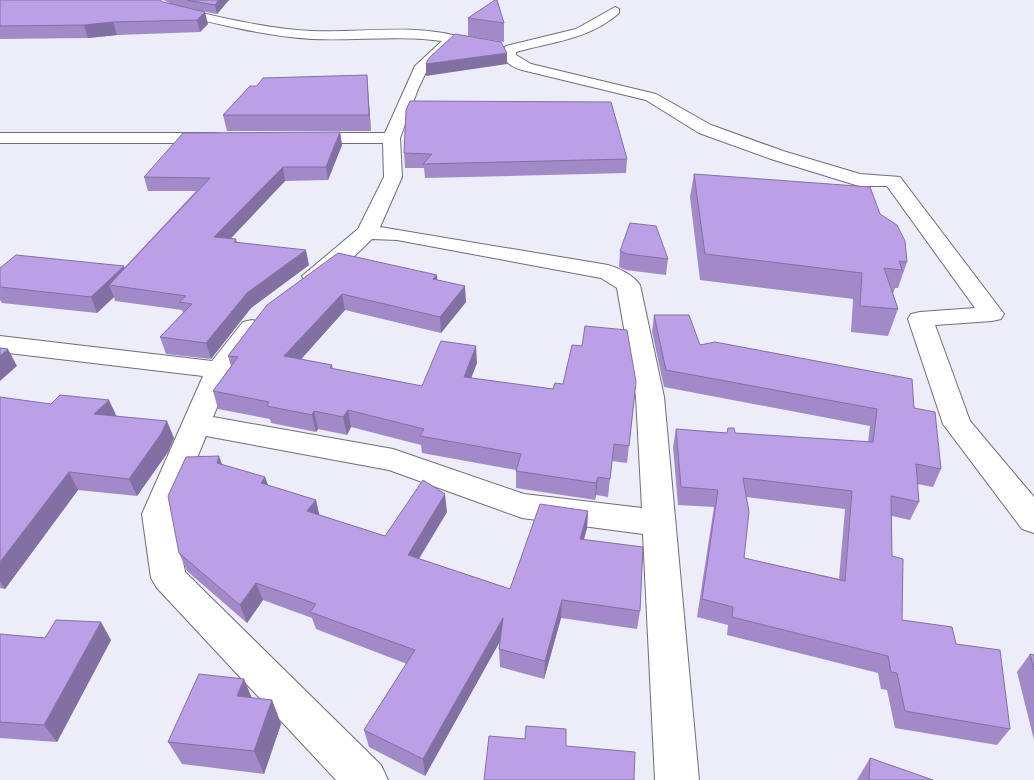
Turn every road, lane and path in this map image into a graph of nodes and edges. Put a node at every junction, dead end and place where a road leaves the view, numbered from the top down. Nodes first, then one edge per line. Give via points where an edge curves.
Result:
1 (159, 3) edge
2 (615, 11) dead end
3 (0, 138) edge
4 (235, 138) edge
5 (284, 138) edge
6 (391, 138) junction
7 (367, 232) junction
8 (299, 287) edge
9 (269, 309) edge
10 (0, 344) edge
11 (220, 370) junction
12 (195, 424) junction
13 (1034, 520) edge
14 (658, 522) junction
15 (366, 780) edge
16 (677, 780) edge

1 - 6 street via 194,16 312,35 393,33 457,40 422,66
2 - 13 street via 580,31 504,47 512,61 527,68 651,97 705,129 777,155 859,180 893,181 992,314 920,319 957,424
3 - 4 street
5 - 6 street
6 - 7 street via 393,177
7 - 8 street
7 - 14 street via 397,234 608,272 628,285 650,397
9 - 11 street
10 - 11 street
11 - 12 street
12 - 14 street via 392,460 522,506
12 - 15 street via 158,514 169,578
14 - 16 street

